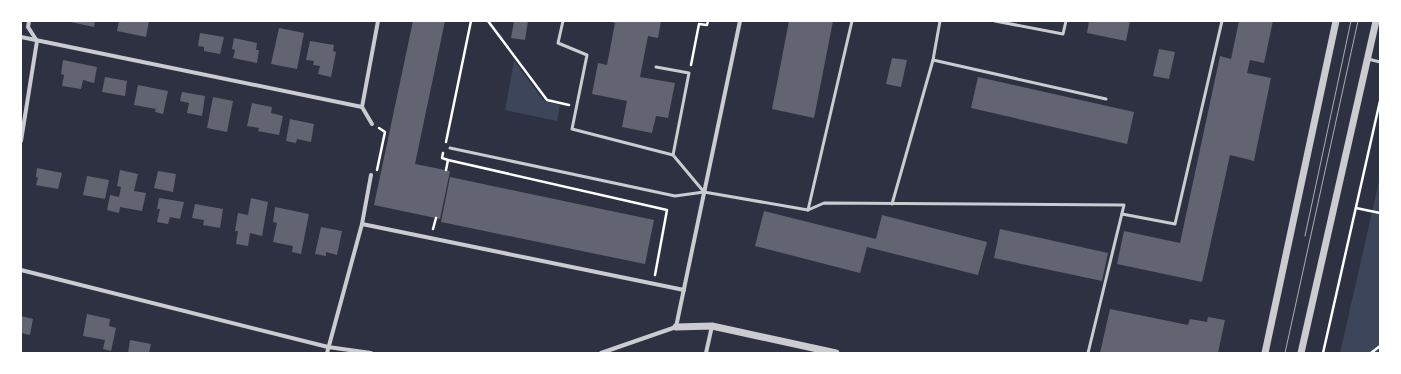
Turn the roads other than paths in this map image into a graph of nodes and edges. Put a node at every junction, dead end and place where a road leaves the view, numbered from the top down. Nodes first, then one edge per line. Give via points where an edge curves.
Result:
1 (29, 21) edge
2 (378, 21) edge
3 (563, 21) edge
4 (740, 21) edge
5 (852, 21) edge
6 (940, 21) edge
7 (995, 21) edge
8 (1066, 21) edge
9 (1222, 21) edge
10 (1336, 21) edge
11 (1376, 21) edge
12 (1014, 23) edge
13 (21, 37) edge
14 (37, 41) junction
15 (1368, 59) junction
16 (933, 60) junction
17 (1380, 62) edge
18 (656, 66) dead end
19 (1106, 99) dead end
20 (362, 107) junction
21 (372, 124) dead end
22 (21, 141) edge
23 (450, 148) road end
24 (673, 155) junction
25 (371, 174) dead end
26 (704, 192) junction
27 (892, 204) junction
28 (808, 210) junction
29 (1122, 214) junction
30 (362, 224) junction
31 (21, 270) edge
32 (684, 290) junction
33 (712, 326) junction
34 (676, 327) junction
35 (328, 347) junction
36 (327, 353) edge
37 (371, 353) edge
38 (601, 353) edge
39 (706, 353) edge
40 (836, 353) edge
41 (1088, 353) edge
42 (1265, 353) edge
43 (1301, 353) edge

1 - 14 street via 28,27
2 - 20 street
3 - 24 lane via 558,43 587,55 572,130
4 - 26 street
5 - 28 lane
6 - 16 lane
7 - 12 lane
8 - 12 lane via 1063,34
9 - 29 lane via 1176,224
10 - 42 street
11 - 15 street
13 - 14 street
14 - 20 street
14 - 22 street
15 - 17 lane
15 - 43 street
16 - 19 lane
16 - 27 lane
18 - 24 lane via 689,73
20 - 21 street
23 - 26 lane via 675,196
24 - 26 lane
25 - 30 street
26 - 28 lane
26 - 32 street
27 - 28 lane via 824,203
27 - 29 lane via 1124,206
29 - 41 lane
30 - 32 street
30 - 35 street
31 - 35 street
32 - 34 street
33 - 34 street
33 - 39 street
33 - 40 street
34 - 38 street
35 - 36 street
35 - 37 street

